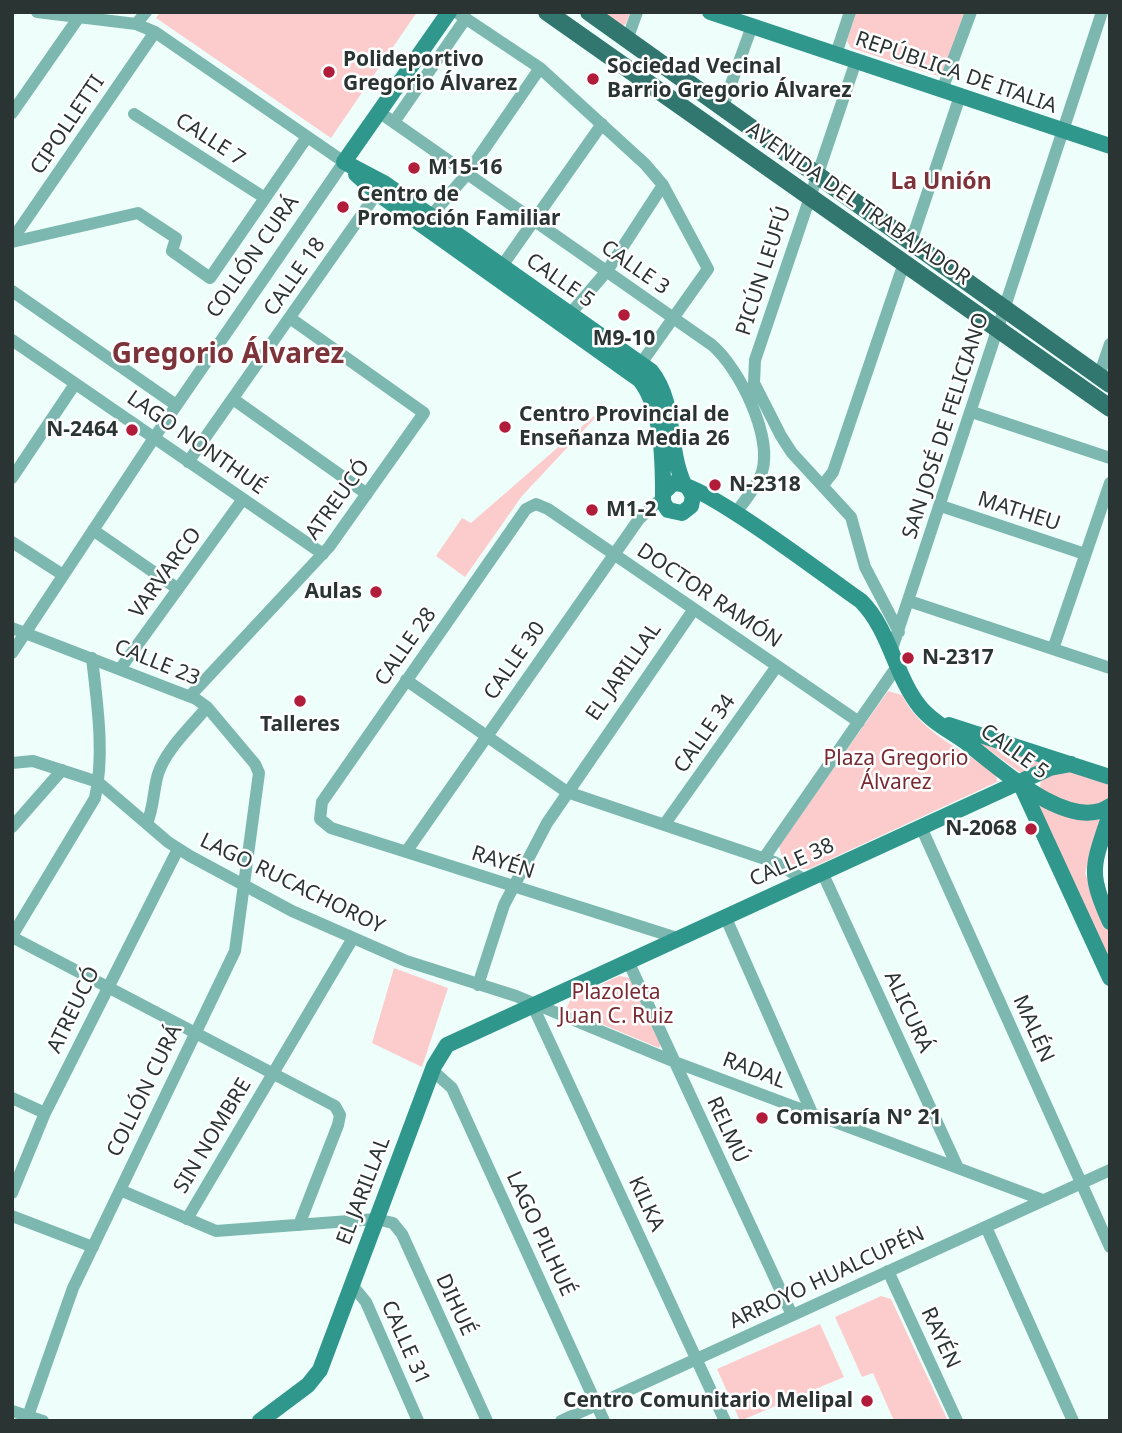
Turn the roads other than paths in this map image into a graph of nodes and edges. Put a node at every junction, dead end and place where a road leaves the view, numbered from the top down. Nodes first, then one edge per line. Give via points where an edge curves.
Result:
1 (37, 12) edge
2 (146, 12) edge
3 (449, 12) edge
4 (547, 12) edge
5 (589, 12) edge
6 (637, 12) edge
7 (710, 12) edge
8 (850, 12) edge
9 (971, 12) edge
10 (1102, 12) edge
11 (461, 15) edge
12 (79, 17) junction
13 (136, 24) junction
14 (752, 26) junction
15 (155, 32) junction
16 (627, 40) junction
17 (836, 54) junction
18 (856, 61) junction
19 (540, 68) junction
20 (942, 90) junction
21 (960, 96) junction
22 (722, 109) junction
23 (379, 112) junction
24 (12, 113) edge
25 (134, 114) dead end
26 (394, 122) junction
27 (602, 124) junction
28 (1065, 131) junction
29 (307, 137) junction
30 (1110, 146) edge
31 (344, 162) junction
32 (467, 174) junction
33 (816, 177) junction
34 (663, 185) junction
35 (380, 188) junction
36 (265, 198) junction
37 (808, 199) junction
38 (431, 216) junction
39 (534, 220) junction
40 (14, 236) edge
41 (911, 243) junction
42 (904, 263) junction
43 (498, 271) junction
44 (607, 271) junction
45 (12, 291) edge
46 (1005, 309) junction
47 (570, 314) junction
48 (289, 318) junction
49 (675, 319) junction
50 (998, 330) junction
51 (12, 340) edge
52 (1110, 344) edge
53 (637, 369) junction
54 (1104, 380) edge
55 (75, 384) junction
56 (233, 399) junction
57 (176, 405) junction
58 (1110, 408) edge
59 (972, 412) junction
60 (154, 438) junction
61 (1110, 458) edge
62 (188, 462) junction
63 (12, 478) edge
64 (1110, 483) edge
65 (686, 485) junction
66 (823, 485) junction
67 (367, 494) junction
68 (663, 495) junction
69 (243, 499) junction
70 (536, 504) joint
71 (941, 506) junction
72 (735, 513) junction
73 (93, 530) junction
74 (12, 542) edge
75 (323, 554) junction
76 (1085, 554) junction
77 (615, 555) junction
78 (63, 575) junction
79 (178, 589) junction
80 (909, 601) junction
81 (694, 609) junction
82 (12, 628) edge
83 (899, 632) junction
84 (25, 633) junction
85 (1053, 649) junction
86 (12, 653) edge
87 (92, 658) junction
88 (895, 658) junction
89 (777, 666) junction
90 (1110, 668) edge
91 (120, 669) junction
92 (406, 680) junction
93 (190, 696) junction
94 (207, 707) junction
95 (937, 720) junction
96 (859, 722) junction
97 (487, 737) junction
98 (12, 763) edge
99 (1071, 764) junction
100 (62, 770) junction
101 (258, 774) joint
102 (1110, 777) edge
103 (98, 782) junction
104 (1020, 783) junction
105 (567, 792) junction
106 (1110, 806) edge
107 (1110, 814) edge
108 (320, 819) joint
109 (147, 823) junction
110 (664, 825) junction
111 (12, 827) edge
112 (922, 827) junction
113 (178, 849) junction
114 (406, 852) junction
115 (764, 858) junction
116 (822, 872) junction
117 (805, 880) junction
118 (246, 886) junction
119 (513, 886) junction
120 (1104, 897) edge
121 (725, 916) junction
122 (1110, 922) edge
123 (12, 937) edge
124 (353, 938) junction
125 (677, 939) junction
126 (628, 961) junction
127 (1110, 978) edge
128 (478, 985) junction
129 (106, 986) junction
130 (532, 1004) junction
131 (196, 1033) junction
132 (675, 1062) junction
133 (432, 1070) junction
134 (273, 1073) junction
135 (12, 1098) edge
136 (45, 1113) junction
137 (812, 1113) junction
138 (958, 1168) junction
139 (1110, 1170) edge
140 (1081, 1183) junction
141 (120, 1191) junction
142 (12, 1193) edge
143 (1043, 1200) junction
144 (12, 1216) edge
145 (187, 1219) junction
146 (376, 1219) junction
147 (299, 1225) junction
148 (986, 1227) junction
149 (93, 1247) junction
150 (1110, 1247) edge
151 (888, 1271) junction
152 (352, 1285) junction
153 (792, 1315) junction
154 (696, 1359) junction
155 (597, 1405) junction
156 (12, 1411) edge
157 (28, 1416) junction
158 (43, 1421) edge
159 (260, 1421) edge
160 (418, 1421) edge
161 (487, 1421) edge
162 (561, 1421) edge
163 (604, 1421) edge
164 (725, 1421) edge
165 (957, 1421) edge
166 (1073, 1421) edge

1 - 12 street
2 - 13 street
3 - 23 street, COLLÓN CURÁ
4 - 37 main road, AVENIDA DEL TRABAJADOR
5 - 16 main road, AVENIDA DEL TRABAJADOR
6 - 16 street
7 - 14 street, REPÚBLICA DE ITALIA
8 - 17 street
9 - 20 street
10 - 28 street, SAN JOSÉ DE FELICIANO
11 - 19 street
11 - 26 street
12 - 13 street, CALLE 5
12 - 24 street
13 - 15 street, CALLE 5
14 - 17 street, REPÚBLICA DE ITALIA
14 - 22 street
15 - 29 street, CALLE 5
15 - 40 street, CIPOLLETTI
16 - 22 main road, AVENIDA DEL TRABAJADOR
17 - 18 street, REPÚBLICA DE ITALIA
18 - 20 street, REPÚBLICA DE ITALIA
18 - 33 street, PICÚN LEUFÚ
19 - 27 street
19 - 32 street
20 - 21 street, REPÚBLICA DE ITALIA
21 - 28 street, REPÚBLICA DE ITALIA
21 - 41 street
22 - 33 main road, AVENIDA DEL TRABAJADOR
23 - 26 street, CALLE 3
23 - 31 street, COLLÓN CURÁ
25 - 36 street, CALLE 7
26 - 32 street, CALLE 3
27 - 34 street
27 - 39 street
28 - 30 street, REPÚBLICA DE ITALIA
28 - 46 street, SAN JOSÉ DE FELICIANO
29 - 31 street, CALLE 5
29 - 36 street
31 - 35 street, CALLE 5
31 - 57 street, COLLÓN CURÁ
32 - 38 street
32 - 39 street, CALLE 3
33 - 37 street, PICÚN LEUFÚ
33 - 41 main road, AVENIDA DEL TRABAJADOR
34 - 44 street
34 - 49 street via 708,269
35 - 38 street, CALLE 5
35 - 43 street, CALLE 5
35 - 48 street, CALLE 18
36 - 40 street via 211,278 172,251 176,238 138,213
37 - 42 main road, AVENIDA DEL TRABAJADOR
37 - 66 street, PICÚN LEUFÚ via 753,374 786,445
38 - 43 street, CALLE 5
39 - 43 street
39 - 44 street, CALLE 3
41 - 46 main road, AVENIDA DEL TRABAJADOR
42 - 50 main road, AVENIDA DEL TRABAJADOR
42 - 66 street via 833,472
43 - 47 street, CALLE 5
43 - 53 street, CALLE 5
44 - 47 street
44 - 49 street, CALLE 3
45 - 57 street
46 - 50 street, SAN JOSÉ DE FELICIANO
46 - 54 main road, AVENIDA DEL TRABAJADOR
47 - 53 street, CALLE 5
48 - 56 street, CALLE 18
48 - 67 street, ATREUCÓ via 424,414
49 - 53 street
49 - 72 street, CALLE 3 via 727,360 762,436 762,472
50 - 58 main road, AVENIDA DEL TRABAJADOR
50 - 59 street, SAN JOSÉ DE FELICIANO
51 - 55 street, LAGO NONTHUÉ
52 - 54 street
53 - 65 street, CALLE 5 via 658,380 666,397 677,467
53 - 68 street, CALLE 5 via 653,407
55 - 60 street, LAGO NONTHUÉ
55 - 63 street
56 - 62 street, CALLE 18
56 - 67 street
57 - 60 street, COLLÓN CURÁ
59 - 61 street
59 - 71 street, SAN JOSÉ DE FELICIANO
60 - 62 street, LAGO NONTHUÉ
60 - 73 street, COLLÓN CURÁ
62 - 69 street, LAGO NONTHUÉ
64 - 76 street
65 - 68 street, CALLE 30 via 673,483
65 - 68 street via 693,502 682,513 668,510
65 - 72 street, CALLE 5
66 - 83 street via 851,517 865,567
67 - 75 street, ATREUCÓ
68 - 77 street, CALLE 30 via 644,513
69 - 75 street, LAGO NONTHUÉ
69 - 79 street, VARVARCO
70 - 77 street, DOCTOR RAMÓN
70 - 92 street, CALLE 28 via 522,514
71 - 76 street, MATHEU
71 - 80 street, SAN JOSÉ DE FELICIANO
72 - 88 street, CALLE 5 via 861,601 874,615
73 - 78 street, COLLÓN CURÁ
73 - 79 street
74 - 78 street
75 - 93 street, ATREUCÓ
76 - 85 street
77 - 81 street, DOCTOR RAMÓN
77 - 97 street, CALLE 30
78 - 84 street, COLLÓN CURÁ
79 - 91 street, VARVARCO
80 - 83 street, SAN JOSÉ DE FELICIANO
80 - 85 street
81 - 89 street, DOCTOR RAMÓN
81 - 105 street, EL JARILLAL
82 - 84 street, CALLE 23
83 - 88 street, SAN JOSÉ DE FELICIANO
84 - 86 street, COLLÓN CURÁ
84 - 87 street, CALLE 23
85 - 90 street
87 - 91 street, CALLE 23
87 - 103 street
88 - 95 street, CALLE 5 via 916,701
88 - 96 street, SAN JOSÉ DE FELICIANO
89 - 96 street, DOCTOR RAMÓN
89 - 110 street, CALLE 34
91 - 93 street, CALLE 23
92 - 97 street
92 - 108 street, CALLE 28 via 322,802
93 - 94 street, CALLE 23
94 - 101 street, CALLE 23
94 - 109 street via 166,757
95 - 99 street, CALLE 5
95 - 104 street, CALLE 5
96 - 115 street, SAN JOSÉ DE FELICIANO
97 - 105 street
97 - 114 street, CALLE 30
98 - 100 street, LAGO RUCACHOROY via 33,761
99 - 102 street, CALLE 5
99 - 104 street, CALLE 38
100 - 103 street, LAGO RUCACHOROY
100 - 111 street
101 - 118 street, COLLÓN CURÁ
103 - 109 street, LAGO RUCACHOROY
103 - 123 street via 92,806
104 - 106 street, CALLE 5 via 1044,799 1079,811 1094,813
104 - 112 street, CALLE 38
104 - 127 street
105 - 110 street
105 - 119 street, EL JARILLAL
107 - 120 street via 1092,869
108 - 114 street, RAYÉN via 327,826
109 - 113 street, LAGO RUCACHOROY
110 - 115 street
112 - 116 street, CALLE 38
112 - 140 street, MALÉN
113 - 118 street, LAGO RUCACHOROY
113 - 129 street, ATREUCÓ
114 - 119 street, RAYÉN
115 - 117 street
116 - 117 street, CALLE 38
116 - 138 street, ALICURÁ
117 - 121 street, CALLE 38
118 - 124 street, LAGO RUCACHOROY
118 - 131 street, COLLÓN CURÁ via 234,951
119 - 125 street, RAYÉN
119 - 128 street, EL JARILLAL
120 - 122 street
121 - 125 street, CALLE 38
121 - 137 street
123 - 129 street, SIN NOMBRE
124 - 128 street, LAGO RUCACHOROY
124 - 134 street, SIN NOMBRE
125 - 126 street, CALLE 38
126 - 130 street, CALLE 38
126 - 132 street, RELMÚ
128 - 130 street, LAGO RUCACHOROY
129 - 131 street, SIN NOMBRE
129 - 136 street, ATREUCÓ
130 - 132 street, RADAL
130 - 133 street, EL JARILLAL via 454,1040 441,1051
130 - 154 street, KILKA
131 - 134 street, SIN NOMBRE
131 - 141 street, COLLÓN CURÁ
132 - 137 street, RADAL
132 - 153 street, RELMÚ
133 - 146 street, EL JARILLAL
133 - 155 street, LAGO PILHUÉ via 452,1088
134 - 145 street, SIN NOMBRE
134 - 147 street, SIN NOMBRE via 335,1106 340,1115
135 - 136 street
136 - 142 street, ATREUCÓ
137 - 138 street, RADAL
138 - 143 street, RADAL
139 - 140 street, ARROYO HUALCUPÉN
140 - 143 street, ARROYO HUALCUPÉN
140 - 150 street, MALÉN
141 - 145 street
141 - 149 street, COLLÓN CURÁ
143 - 148 street, ARROYO HUALCUPÉN
144 - 149 street
145 - 147 street via 224,1231
146 - 147 street
146 - 152 street, EL JARILLAL
146 - 161 street, DIHUÉ via 400,1230
148 - 151 street, ARROYO HUALCUPÉN
148 - 166 street
149 - 157 street, COLLÓN CURÁ via 66,1304
151 - 153 street, ARROYO HUALCUPÉN
151 - 165 street, RAYÉN
152 - 159 street, EL JARILLAL via 317,1375
152 - 160 street, CALLE 31 via 366,1302
153 - 154 street, ARROYO HUALCUPÉN
154 - 155 street, ARROYO HUALCUPÉN
154 - 164 street, KILKA
155 - 162 street, ARROYO HUALCUPÉN
155 - 163 street, LAGO PILHUÉ
156 - 157 street
157 - 158 street

